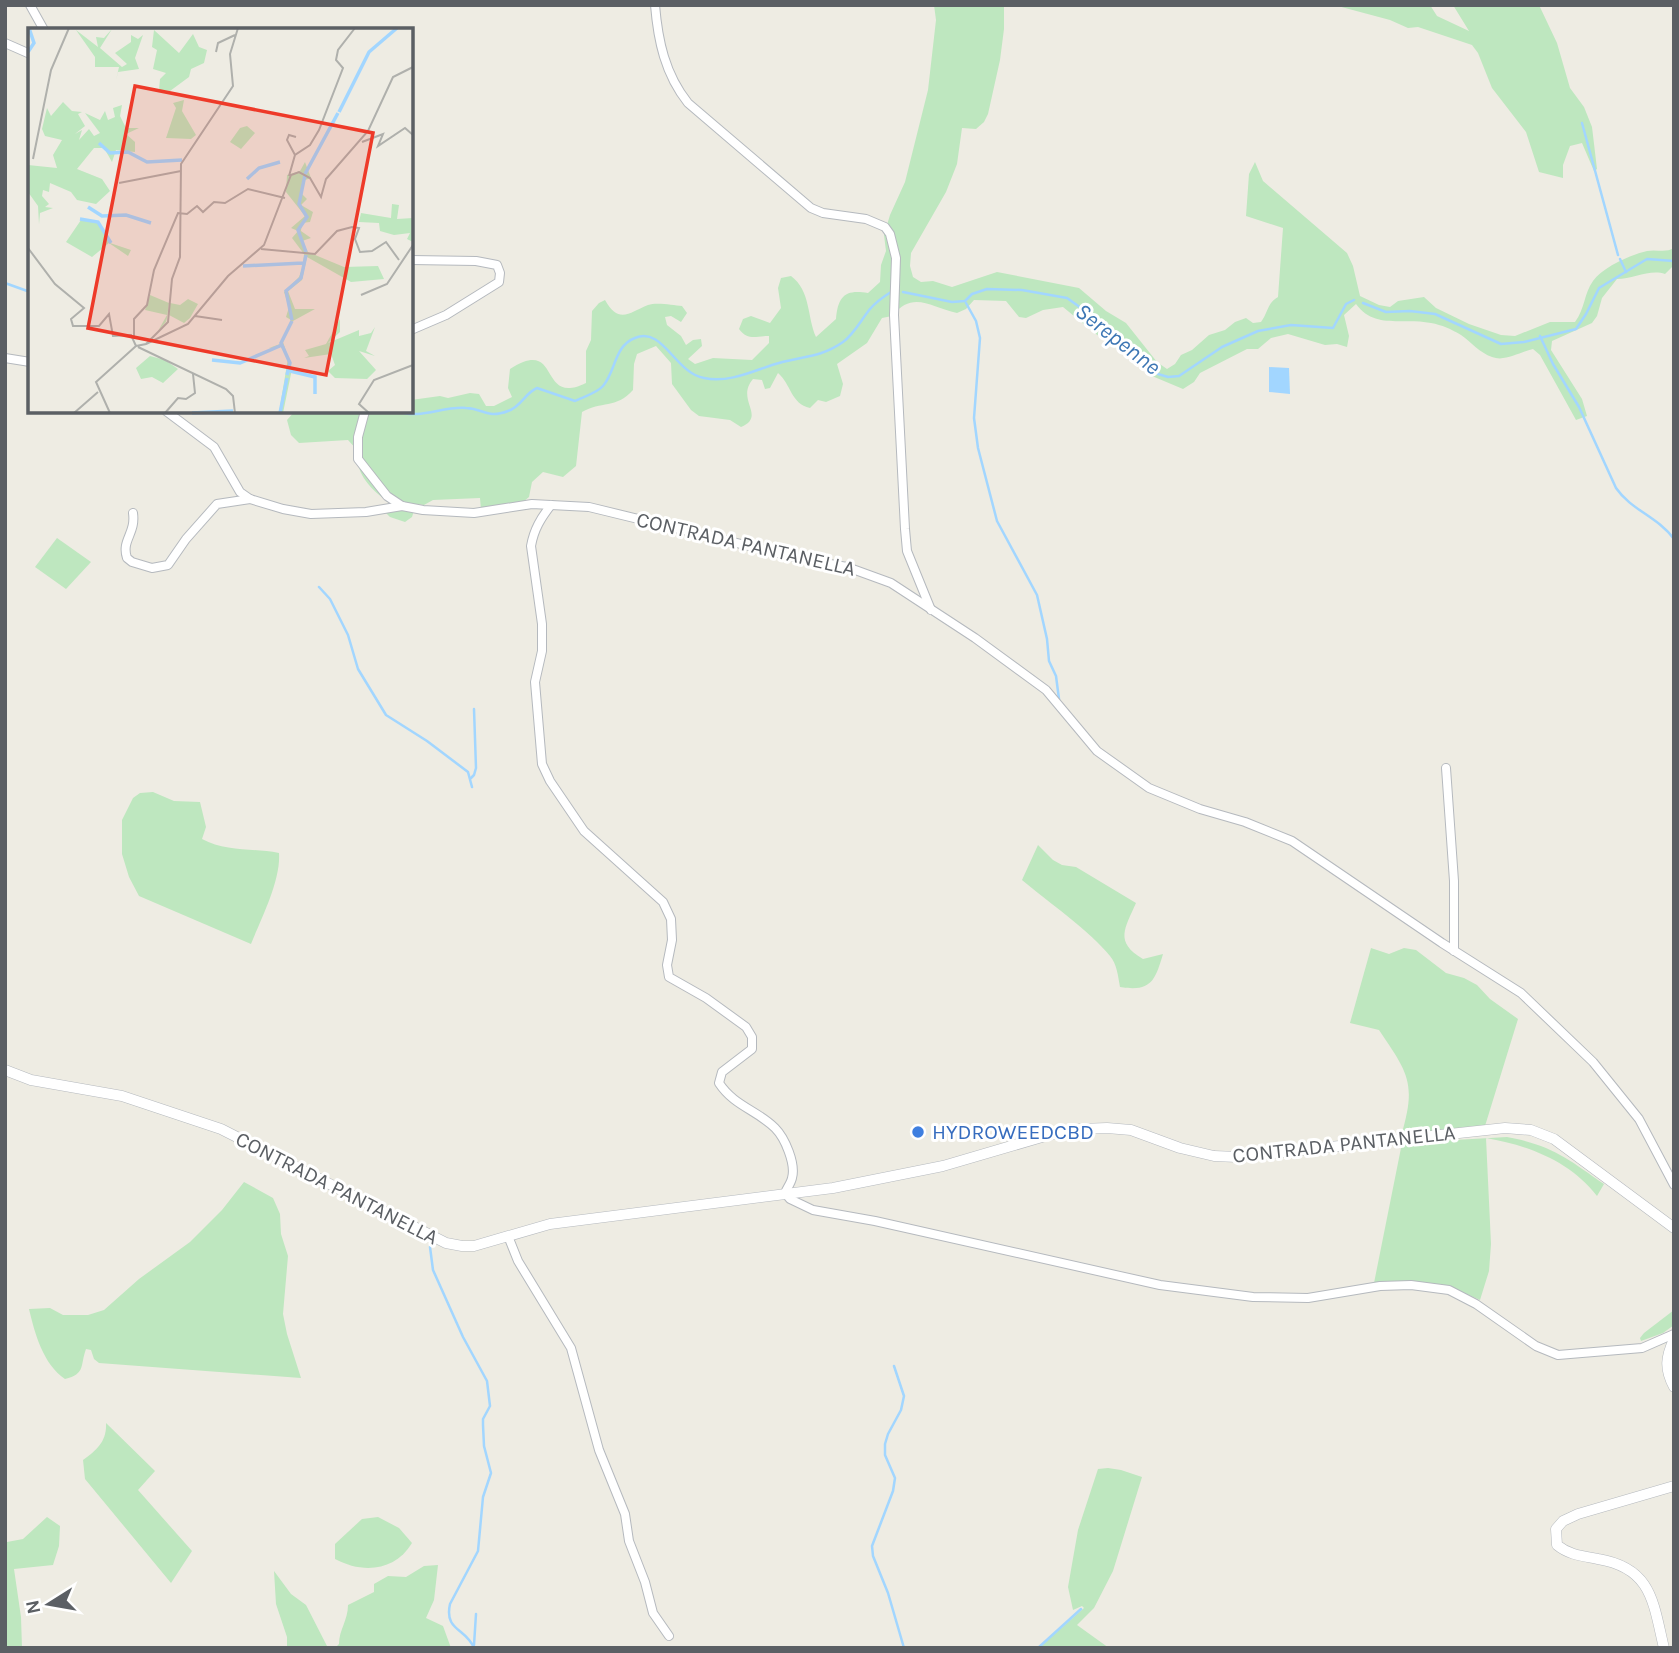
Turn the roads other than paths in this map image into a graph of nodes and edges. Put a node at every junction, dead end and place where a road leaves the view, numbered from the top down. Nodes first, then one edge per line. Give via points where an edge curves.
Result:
1 (30, 5) edge
2 (655, 5) edge
3 (43, 28) edge
4 (5, 43) edge
5 (28, 53) edge
6 (413, 260) edge
7 (413, 329) edge
8 (5, 358) edge
9 (28, 362) edge
10 (169, 413) edge
11 (364, 413) edge
12 (250, 499) junction
13 (551, 505) junction
14 (402, 506) junction
15 (133, 513) dead end
16 (931, 610) junction
17 (1446, 768) dead end
18 (1454, 951) junction
19 (5, 1070) edge
20 (1674, 1185) edge
21 (785, 1193) junction
22 (1674, 1228) edge
23 (508, 1236) junction
24 (1674, 1336) edge
25 (1674, 1387) edge
26 (1674, 1486) edge
27 (669, 1636) dead end
28 (1664, 1648) edge

1 - 3 street
2 - 16 street via 666,67 688,103 811,208 823,214 866,219 890,234 896,258 894,315 905,529 908,551
4 - 5 street
6 - 7 street via 476,261 497,265 500,273 499,282
8 - 9 street
10 - 12 street via 214,447 240,492
11 - 14 street via 358,459 387,496
12 - 14 street, CONTRADA PANTANELLA via 312,514
12 - 15 street via 217,504 162,568 127,558 125,543 135,527
13 - 14 street, CONTRADA PANTANELLA via 532,503 474,513
13 - 16 street, CONTRADA PANTANELLA via 589,507 847,567 891,583
13 - 21 street via 540,519 531,546 542,624 535,682 542,764 583,831 663,902 671,919 669,977 746,1027 752,1037 752,1048 722,1072 719,1083 729,1097 775,1128 784,1141 793,1176
16 - 18 street, CONTRADA PANTANELLA via 1046,690 1097,751 1149,788 1292,841
17 - 18 street
18 - 20 street, CONTRADA PANTANELLA via 1521,993 1593,1062 1639,1119
19 - 23 street, CONTRADA PANTANELLA via 31,1080 122,1096 221,1129 446,1243 474,1246
21 - 22 street, CONTRADA PANTANELLA via 943,1166 1081,1129 1131,1130 1180,1148 1237,1157 1504,1128 1531,1130 1554,1139
21 - 23 street, CONTRADA PANTANELLA via 611,1214
21 - 24 street via 813,1210 1170,1287 1308,1298 1380,1286 1449,1290 1536,1346 1558,1355 1642,1348
23 - 27 street via 570,1348 653,1613
24 - 25 street via 1666,1363
26 - 28 street via 1578,1514 1556,1529 1557,1545 1565,1552 1610,1561 1638,1575 1652,1598

